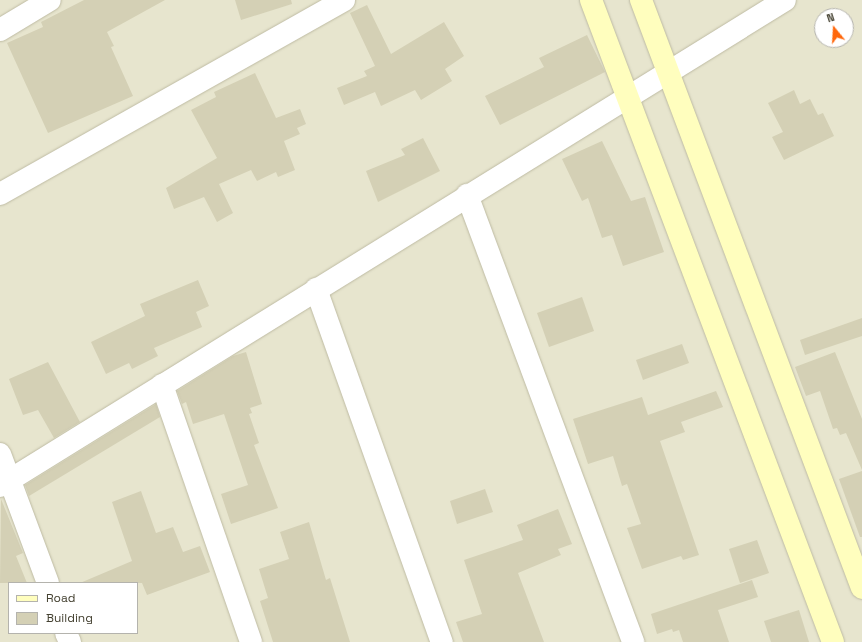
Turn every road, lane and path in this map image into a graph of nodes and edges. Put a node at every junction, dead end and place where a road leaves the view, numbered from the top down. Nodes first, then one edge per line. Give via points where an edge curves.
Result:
1 (50, 0) edge
2 (344, 0) edge
3 (591, 0) edge
4 (641, 0) edge
5 (785, 0) edge
6 (0, 30) edge
7 (668, 71) junction
8 (627, 96) junction
9 (0, 194) edge
10 (468, 195) junction
11 (316, 289) junction
12 (162, 385) junction
13 (0, 454) edge
14 (5, 483) edge
15 (48, 582) edge
16 (862, 588) edge
17 (251, 642) edge
18 (442, 642) edge
19 (633, 642) edge
20 (832, 642) edge

1 - 6 street
2 - 9 street
3 - 8 main road
4 - 7 main road
5 - 7 street
7 - 8 street
7 - 16 main road
8 - 10 street
8 - 20 main road
10 - 11 street
10 - 19 street
11 - 12 street
11 - 18 street
12 - 14 street
12 - 17 street
13 - 14 street
14 - 15 street

